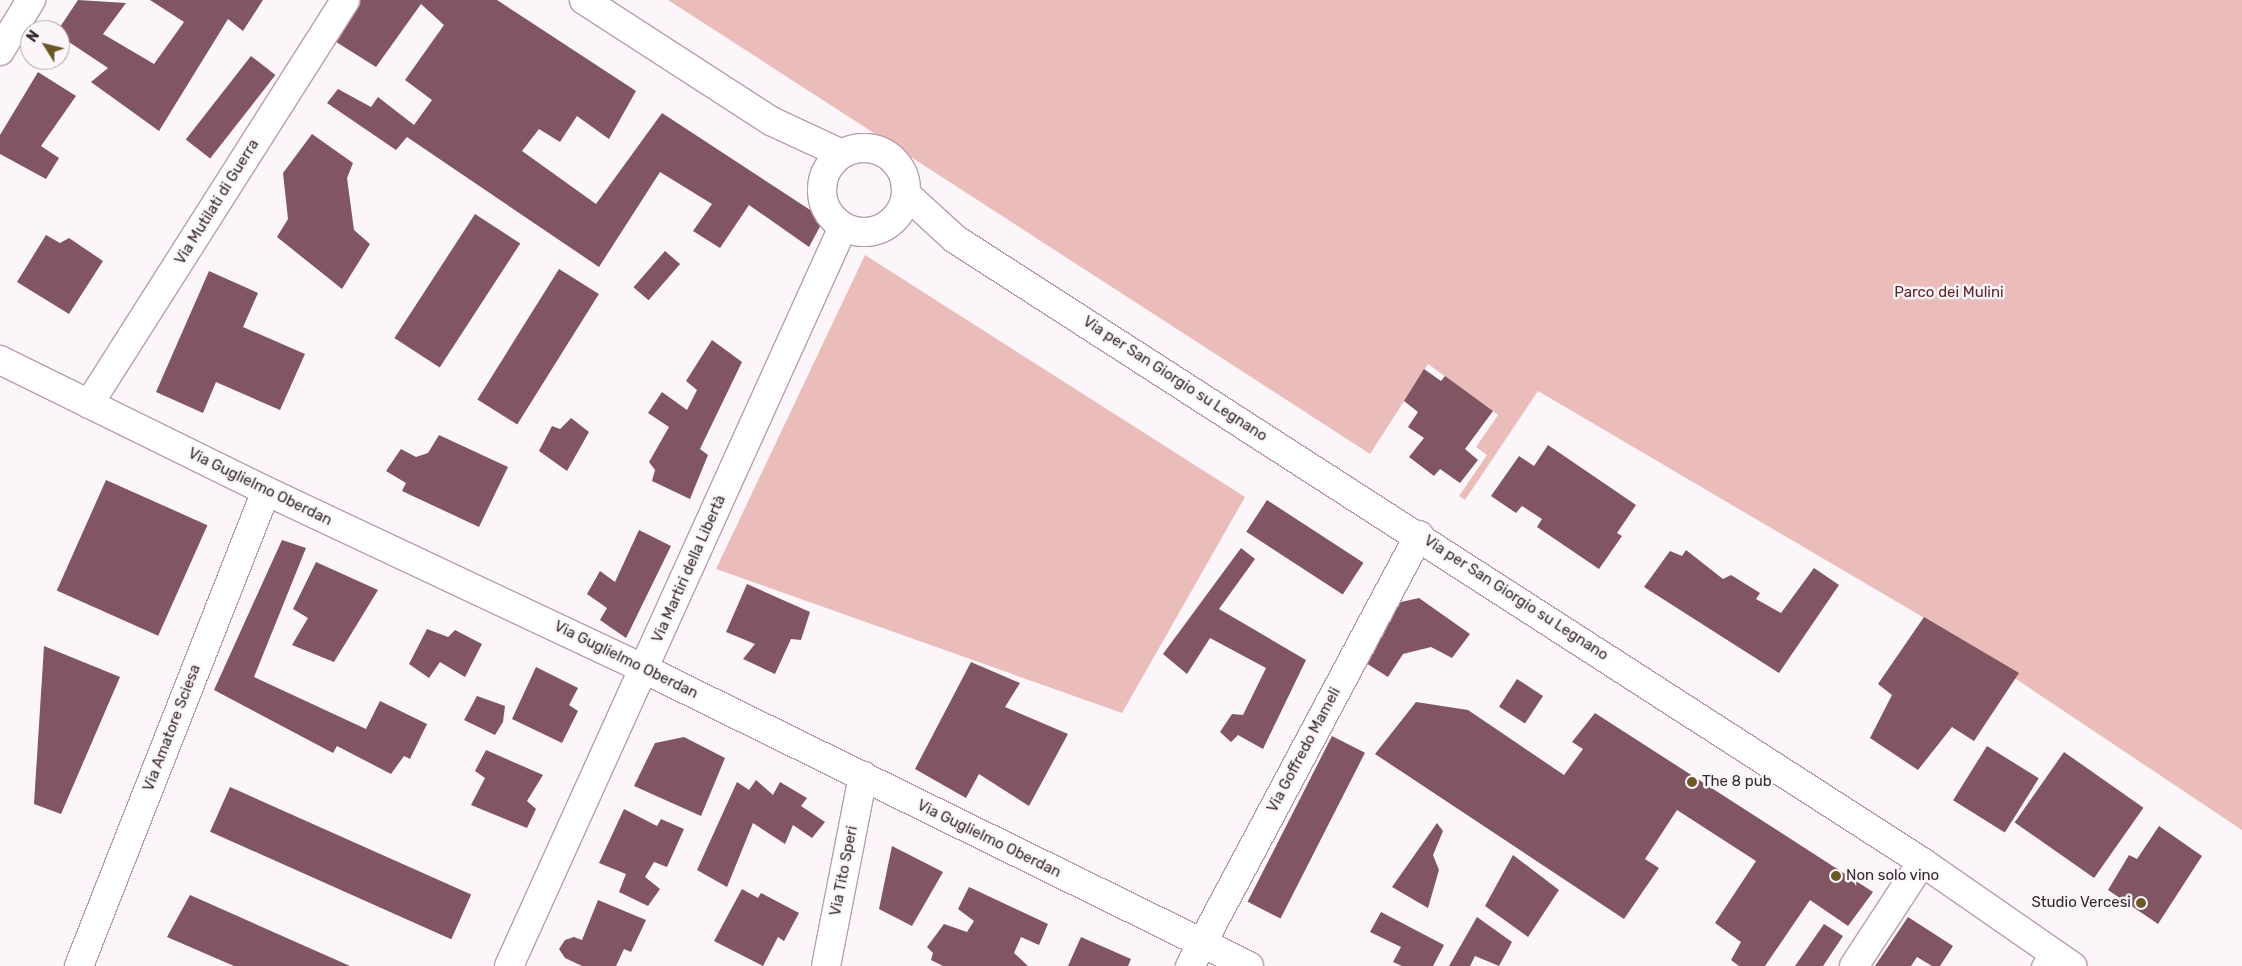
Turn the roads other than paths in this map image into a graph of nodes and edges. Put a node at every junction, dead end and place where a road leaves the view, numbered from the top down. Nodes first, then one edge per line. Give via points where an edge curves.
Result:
1 (31, 0) edge
2 (345, 0) edge
3 (584, 0) edge
4 (0, 51) edge
5 (834, 163) junction
6 (906, 195) junction
7 (894, 220) junction
8 (842, 227) junction
9 (955, 239) junction
10 (0, 360) edge
11 (89, 404) junction
12 (266, 491) junction
13 (1419, 535) junction
14 (644, 668) junction
15 (863, 776) junction
16 (1922, 862) junction
17 (1195, 954) edge
18 (2044, 958) edge
19 (79, 966) edge
20 (509, 966) edge
21 (826, 966) edge
22 (1249, 966) edge
23 (1854, 966) edge
24 (2072, 966) edge

1 - 4 street
2 - 11 street, Via Mutilati di Guerra
3 - 5 street
5 - 6 street via 868,148 892,158 901,169
5 - 8 street via 822,191 826,210
6 - 7 street
6 - 9 street, Via per San Giorgio su Legnano
7 - 8 street via 870,232
7 - 9 street, Via per San Giorgio su Legnano
8 - 14 street, Via Martiri della Libertà
9 - 13 street, Via per San Giorgio su Legnano
10 - 11 street, Via Guglielmo Oberdan
11 - 12 street, Via Guglielmo Oberdan
12 - 14 street, Via Guglielmo Oberdan
12 - 19 street, Via Amatore Sciesa
13 - 16 street, Via per San Giorgio su Legnano
13 - 17 street, Via Goffredo Mameli
14 - 15 street, Via Guglielmo Oberdan
14 - 20 street, Via Martiri della Libertà
15 - 17 street, Via Guglielmo Oberdan
15 - 21 street, Via Tito Speri
16 - 18 street, Via per San Giorgio su Legnano
16 - 23 street
17 - 22 street, Via Guglielmo Oberdan
18 - 24 street, Via per San Giorgio su Legnano

